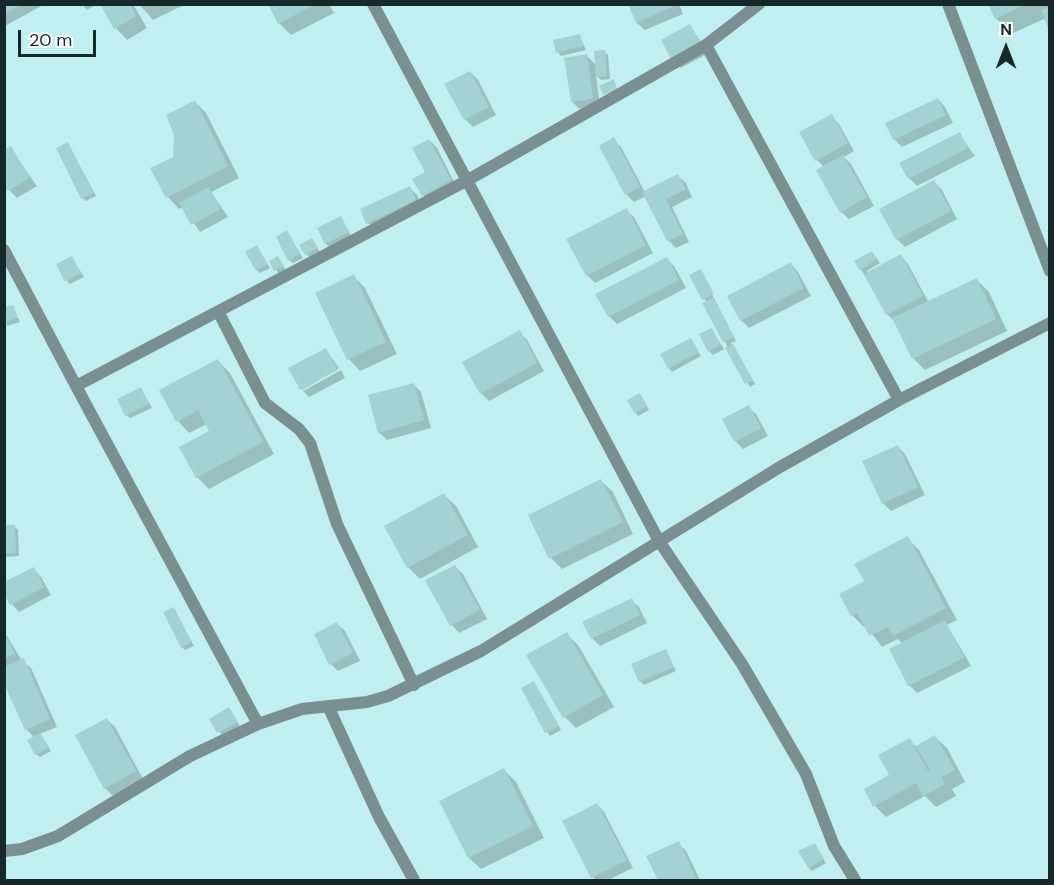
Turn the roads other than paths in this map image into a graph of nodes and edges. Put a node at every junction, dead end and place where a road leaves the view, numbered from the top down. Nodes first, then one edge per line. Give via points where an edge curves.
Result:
1 (373, 4) edge
2 (759, 4) edge
3 (948, 4) edge
4 (706, 45) junction
5 (466, 181) junction
6 (4, 250) edge
7 (1050, 271) edge
8 (219, 313) junction
9 (1050, 323) edge
10 (76, 387) junction
11 (899, 400) junction
12 (659, 541) junction
13 (414, 685) junction
14 (328, 706) junction
15 (258, 724) junction
16 (4, 851) edge
17 (414, 880) edge
18 (855, 880) edge

1 - 5 street
2 - 4 street
3 - 7 street
4 - 5 street
4 - 11 street
5 - 8 street
5 - 12 street
6 - 10 street
8 - 10 street
8 - 13 street via 265,404 299,429 310,443 337,524
9 - 11 street
10 - 15 street
11 - 12 street
12 - 13 street via 481,651
12 - 18 street via 742,664 806,774 834,846
13 - 14 street via 367,702
14 - 15 street via 302,709
14 - 17 street via 379,817
15 - 16 street via 190,756 58,836

